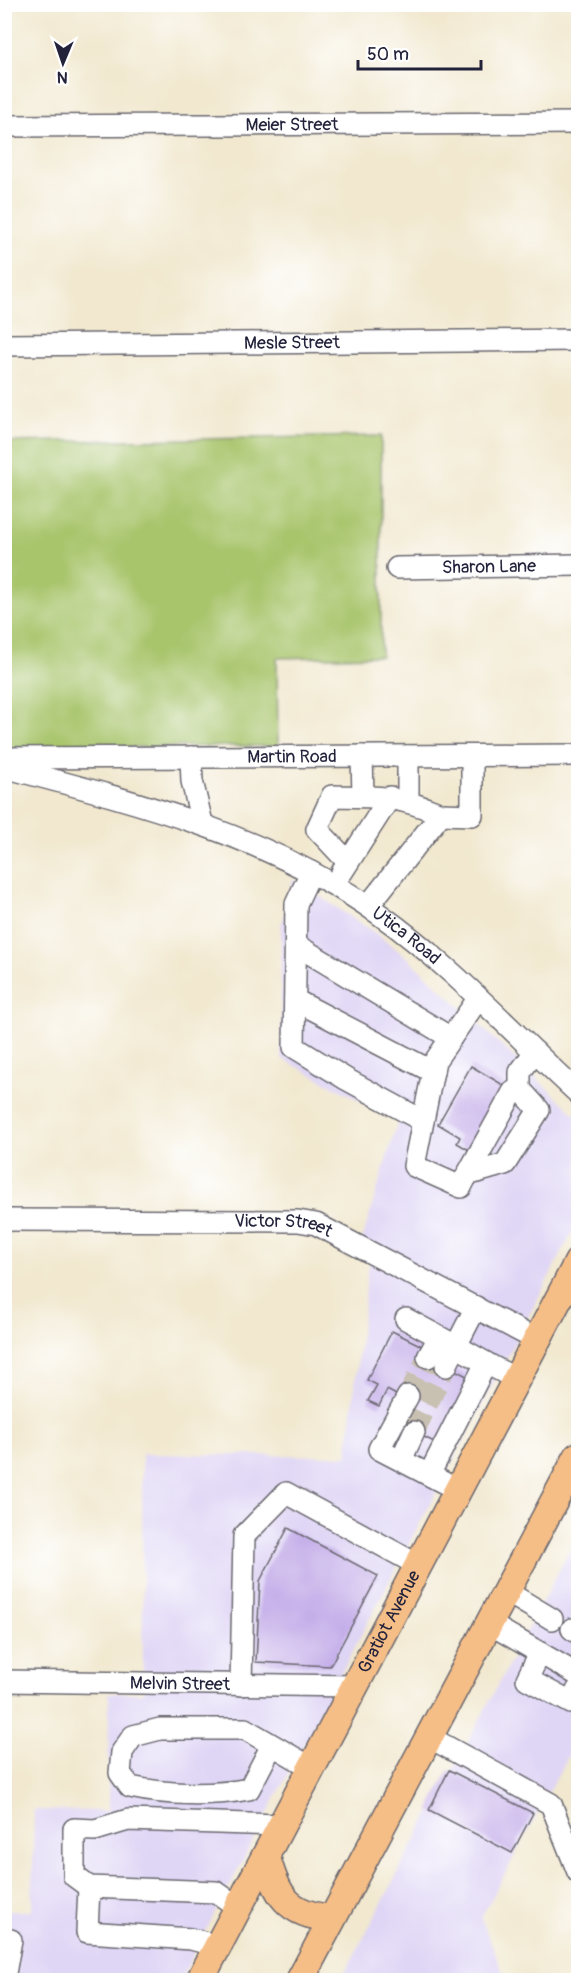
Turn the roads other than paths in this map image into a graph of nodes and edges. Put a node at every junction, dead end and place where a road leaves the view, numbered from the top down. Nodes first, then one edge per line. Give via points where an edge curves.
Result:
1 (579, 123) edge
2 (4, 126) edge
3 (579, 340) edge
4 (4, 345) edge
5 (579, 565) edge
6 (397, 568) dead end
7 (579, 755) edge
8 (363, 756) junction
9 (408, 756) junction
10 (472, 756) junction
11 (191, 757) junction
12 (4, 758) edge
13 (4, 767) edge
14 (363, 796) junction
15 (399, 798) junction
16 (441, 814) junction
17 (202, 824) junction
18 (348, 862) junction
19 (311, 872) junction
20 (334, 884) junction
21 (368, 906) junction
22 (296, 945) junction
23 (478, 999) junction
24 (295, 1000) junction
25 (451, 1038) junction
26 (535, 1052) junction
27 (433, 1072) junction
28 (520, 1089) junction
29 (579, 1093) edge
30 (423, 1120) junction
31 (467, 1175) junction
32 (4, 1220) edge
33 (579, 1262) edge
34 (476, 1307) junction
35 (406, 1319) dead end
36 (537, 1340) junction
37 (447, 1342) junction
38 (437, 1361) tunnel mouth
39 (486, 1363) junction
40 (516, 1379) junction
41 (408, 1396) tunnel mouth
42 (414, 1432) tunnel mouth
43 (401, 1460) junction
44 (578, 1460) edge
45 (429, 1475) junction
46 (458, 1490) junction
47 (418, 1565) junction
48 (507, 1592) junction
49 (490, 1623) junction
50 (533, 1649) junction
51 (579, 1675) edge
52 (4, 1681) edge
53 (241, 1685) junction
54 (355, 1686) junction
55 (579, 1689) edge
56 (429, 1737) junction
57 (272, 1745) junction
58 (312, 1768) junction
59 (281, 1825) junction
60 (266, 1855) junction
61 (579, 1872) edge
62 (89, 1887) junction
63 (238, 1907) junction
64 (331, 1918) junction
65 (11, 1940) dead end
66 (218, 1946) junction
67 (308, 1978) edge
68 (4, 1979) edge
69 (200, 1980) edge

1 - 2 street, Meier Street
3 - 4 street, Mesle Street
5 - 6 street, Sharon Lane
7 - 10 street, Martin Road
8 - 9 street, Martin Road
8 - 11 street, Martin Road
8 - 14 street
9 - 10 street, Martin Road
9 - 15 street
10 - 16 street via 472,815
11 - 12 street, Martin Road
11 - 17 street
13 - 17 street, Utica Road
14 - 15 street
14 - 18 street via 332,796 317,829
15 - 16 street
15 - 18 street
16 - 21 street
17 - 19 street, Utica Road
18 - 20 street
19 - 20 street, Utica Road
19 - 22 street via 296,904
20 - 21 street, Utica Road
21 - 23 street, Utica Road
22 - 24 street
22 - 25 street
23 - 25 street
23 - 26 street, Utica Road
24 - 27 street
24 - 30 street via 294,1047
25 - 27 street via 435,1061
26 - 28 street via 520,1072
26 - 29 street, Utica Road
27 - 30 street
28 - 31 street via 513,1092
28 - 31 street via 539,1110 505,1164
30 - 31 street via 414,1166 461,1187
32 - 34 street, Victor Street via 316,1224
33 - 36 main road, Gratiot Avenue
34 - 36 street, Victor Street
34 - 37 street
35 - 37 street
36 - 40 main road, Gratiot Avenue
37 - 38 street
37 - 39 street
39 - 40 street
39 - 45 street
40 - 46 main road, Gratiot Avenue
41 - 43 street via 379,1449
42 - 43 street
43 - 45 street
44 - 48 main road
45 - 46 street
46 - 47 main road, Gratiot Avenue
47 - 53 street via 286,1494 244,1536
47 - 54 main road, Gratiot Avenue
48 - 49 main road
48 - 50 street via 547,1616
49 - 50 street
49 - 56 main road
50 - 51 street
50 - 55 street via 527,1679 571,1703
52 - 53 street, Melvin Street
53 - 54 street, Melvin Street
54 - 58 main road, Gratiot Avenue
56 - 61 street via 551,1804
56 - 64 main road
57 - 57 street via 245,1729 160,1730 133,1736 122,1752 120,1773 130,1787 151,1792 233,1792 249,1789
57 - 58 street
58 - 59 main road, Gratiot Avenue
59 - 60 main road, Gratiot Avenue
59 - 62 street via 128,1820 95,1830 74,1829 74,1876
60 - 63 main road, Gratiot Avenue
60 - 64 main road via 272,1880 289,1905 315,1917
62 - 63 street via 216,1892
62 - 66 street via 87,1932 191,1939
63 - 66 main road, Gratiot Avenue
64 - 67 main road
65 - 68 street
66 - 69 main road, Gratiot Avenue

